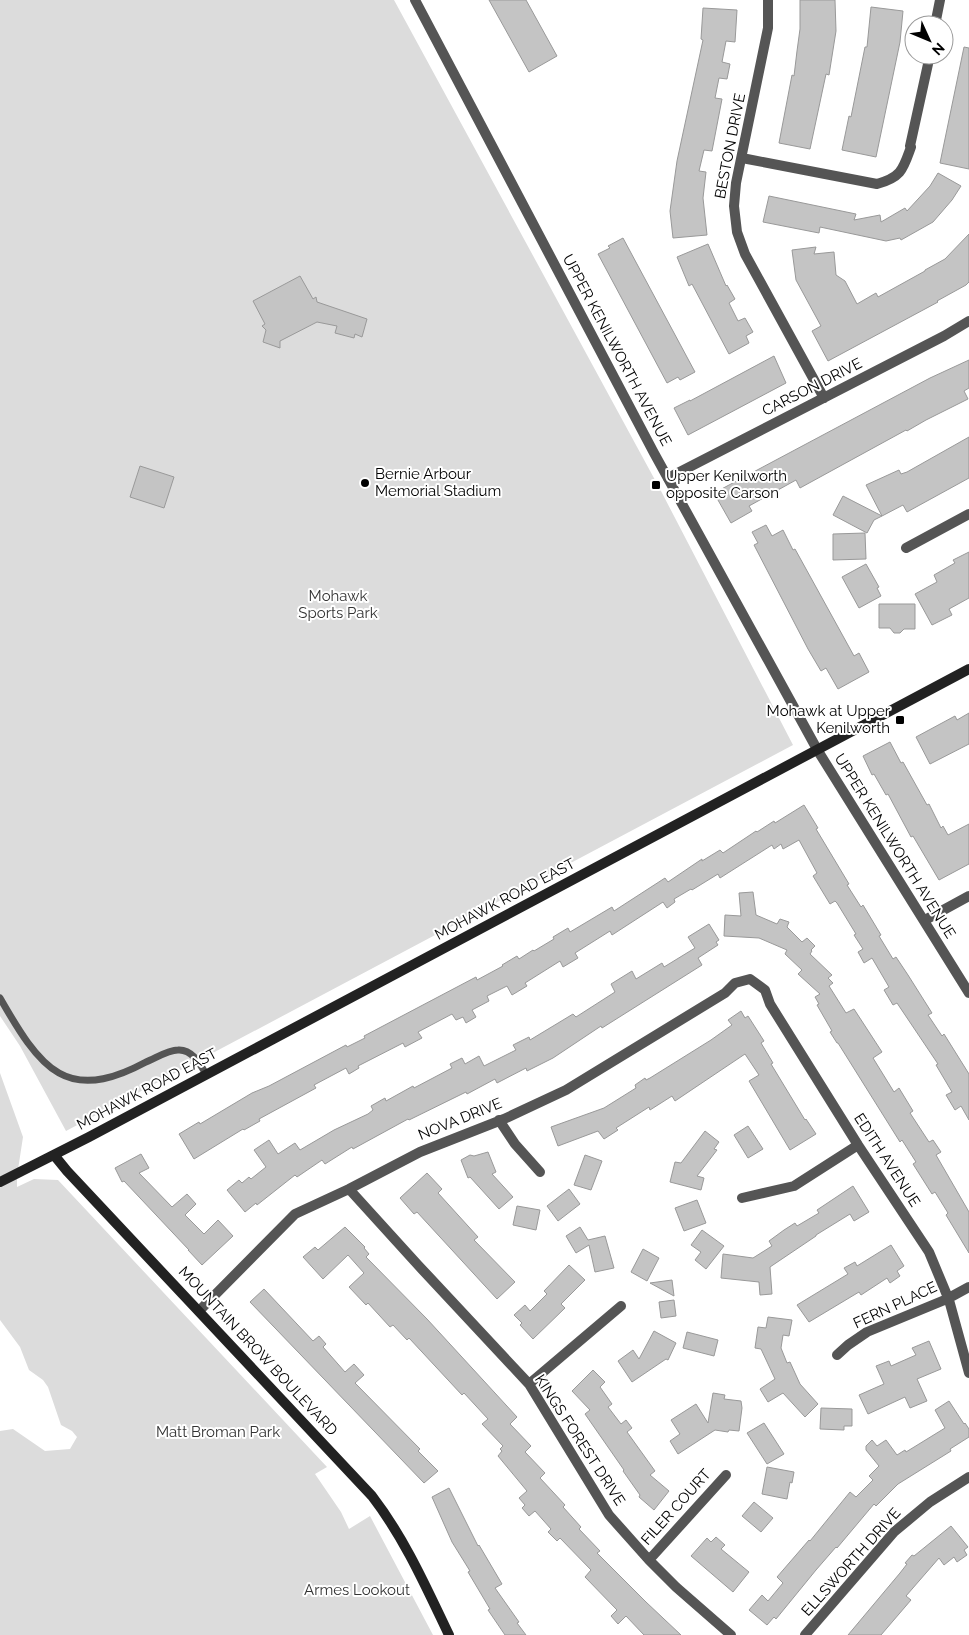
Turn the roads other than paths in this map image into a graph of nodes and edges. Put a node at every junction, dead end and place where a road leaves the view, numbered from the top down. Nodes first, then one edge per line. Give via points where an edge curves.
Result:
1 (415, 0) edge
2 (768, 0) edge
3 (940, 0) edge
4 (938, 15) edge
5 (928, 65) edge
6 (742, 158) junction
7 (969, 321) edge
8 (824, 398) junction
9 (668, 478) junction
10 (969, 514) edge
11 (906, 548) dead end
12 (969, 669) edge
13 (818, 751) junction
14 (969, 896) edge
15 (924, 920) junction
16 (750, 979) joint
17 (969, 993) edge
18 (0, 998) edge
19 (206, 1074) junction
20 (500, 1120) junction
21 (858, 1145) junction
22 (54, 1155) junction
23 (540, 1172) dead end
24 (0, 1182) edge
25 (349, 1189) junction
26 (742, 1198) dead end
27 (969, 1287) edge
28 (948, 1299) junction
29 (621, 1306) dead end
30 (198, 1311) junction
31 (837, 1355) dead end
32 (969, 1373) edge
33 (529, 1384) junction
34 (726, 1475) dead end
35 (969, 1477) edge
36 (649, 1560) junction
37 (449, 1635) edge
38 (731, 1635) edge
39 (805, 1635) edge

1 - 9 street, UPPER KENILWORTH AVENUE
2 - 6 street, BESTON DRIVE via 768,28
3 - 4 street
5 - 6 street via 911,147 905,164 888,181 877,184
6 - 8 street, BESTON DRIVE via 735,190 736,232
7 - 8 street, CARSON DRIVE
8 - 9 street, CARSON DRIVE
9 - 13 street, UPPER KENILWORTH AVENUE
10 - 11 street
12 - 13 main road, MOHAWK ROAD EAST
13 - 15 street, UPPER KENILWORTH AVENUE
13 - 19 main road, MOHAWK ROAD EAST
14 - 15 street
15 - 17 street, UPPER KENILWORTH AVENUE
16 - 20 street, NOVA DRIVE via 735,983 725,993 566,1090
16 - 21 street, EDITH AVENUE via 765,990 770,1004
18 - 19 lane via 31,1047 59,1074 81,1080 109,1079 179,1050 189,1052 198,1060
19 - 22 main road, MOHAWK ROAD EAST
20 - 23 street via 515,1144
20 - 25 street, NOVA DRIVE via 420,1152
21 - 26 street via 794,1186
21 - 28 street, EDITH AVENUE via 929,1252
22 - 24 main road
22 - 30 main road, MOUNTAIN BROW BOULEVARD
25 - 30 street, NOVA DRIVE via 295,1214
25 - 33 street, KINGS FOREST DRIVE
27 - 28 street, FERN PLACE
28 - 31 street, FERN PLACE via 867,1332
28 - 32 street, EDITH AVENUE
29 - 33 street
30 - 37 main road, MOUNTAIN BROW BOULEVARD via 390,1519
33 - 36 street, KINGS FOREST DRIVE via 609,1514
34 - 36 street, FILER COURT
35 - 39 street, ELLSWORTH DRIVE via 930,1502 894,1532
36 - 38 street, KINGS FOREST DRIVE

